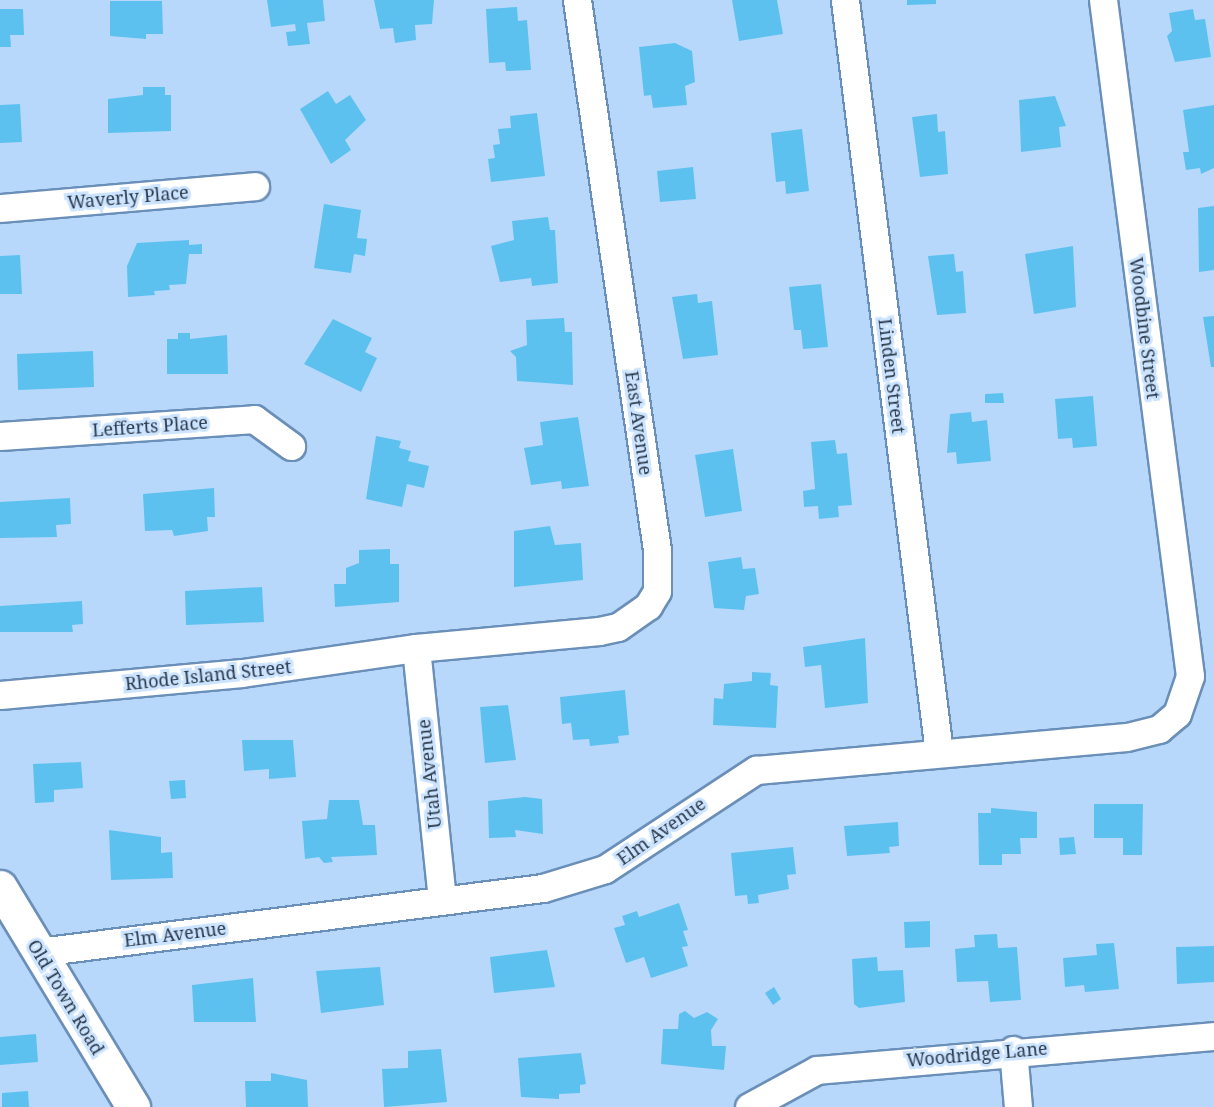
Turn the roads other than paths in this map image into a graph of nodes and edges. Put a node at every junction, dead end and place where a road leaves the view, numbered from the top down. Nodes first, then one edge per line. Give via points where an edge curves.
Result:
1 (577, 0) edge
2 (845, 0) edge
3 (1103, 0) edge
4 (255, 186) dead end
5 (0, 208) edge
6 (0, 436) edge
7 (291, 446) dead end
8 (416, 648) junction
9 (1188, 655) joint
10 (0, 695) edge
11 (939, 753) junction
12 (0, 886) edge
13 (442, 899) junction
14 (39, 952) junction
15 (1214, 1036) edge
16 (1013, 1050) junction
17 (133, 1107) edge
18 (749, 1107) edge
19 (1018, 1107) edge

1 - 8 street, East Avenue via 657,550 657,591 648,606 618,627
2 - 11 street, Linden Street
3 - 9 street, Woodbine Street
4 - 5 street, Waverly Place
6 - 7 street, Lefferts Place via 254,419
8 - 10 street, Rhode Island Street via 242,673
8 - 13 street, Utah Avenue
9 - 11 street, Elm Avenue via 1187,696 1177,714 1147,735
11 - 13 street, Elm Avenue via 756,770 605,869 543,888
12 - 14 main road, Old Town Road
13 - 14 street, Elm Avenue
14 - 17 main road, Old Town Road
15 - 16 street, Woodridge Lane
16 - 18 street, Woodridge Lane via 816,1070
16 - 19 street

